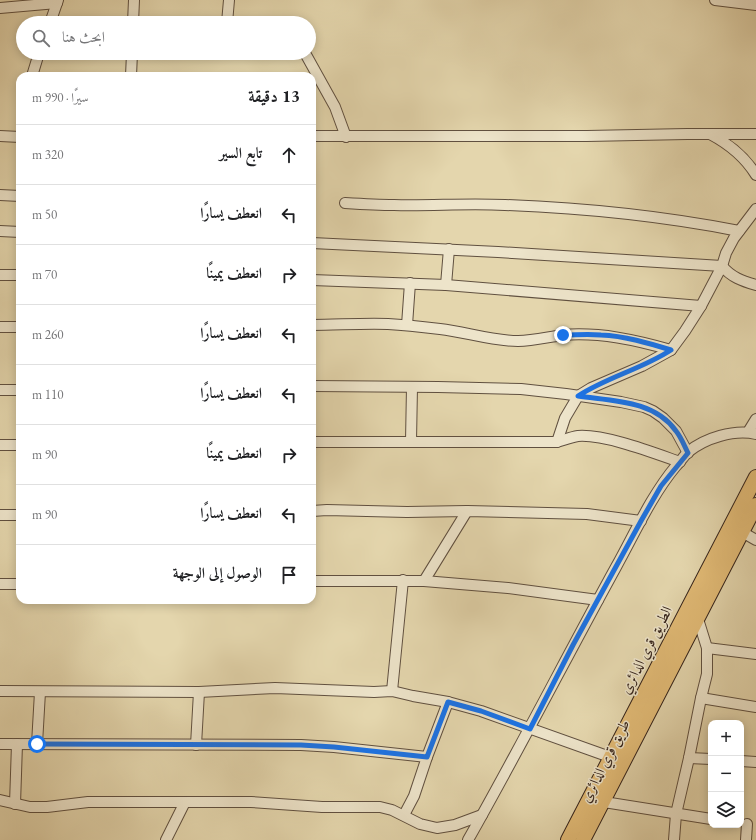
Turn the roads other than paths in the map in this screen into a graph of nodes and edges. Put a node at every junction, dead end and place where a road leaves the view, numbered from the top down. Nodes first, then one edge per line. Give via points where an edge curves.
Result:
1 (134, 0) edge
2 (229, 0) edge
3 (715, 0) edge
4 (58, 1) edge
5 (756, 5) edge
6 (0, 8) edge
7 (53, 16) edge
8 (133, 16) edge
9 (228, 16) edge
10 (37, 60) edge
11 (132, 60) edge
12 (309, 60) edge
13 (33, 72) edge
14 (131, 72) edge
15 (313, 72) edge
16 (316, 79) edge
17 (710, 134) junction
18 (756, 134) edge
19 (0, 136) edge
20 (16, 136) edge
21 (316, 136) edge
22 (346, 136) junction
23 (756, 175) edge
24 (0, 195) edge
25 (16, 196) edge
26 (345, 203) dead end
27 (756, 209) edge
28 (0, 231) edge
29 (740, 231) junction
30 (16, 232) edge
31 (316, 243) edge
32 (449, 249) junction
33 (722, 266) junction
34 (0, 275) edge
35 (16, 275) edge
36 (316, 280) edge
37 (410, 283) junction
38 (756, 284) edge
39 (446, 285) junction
40 (701, 306) junction
41 (316, 325) edge
42 (407, 325) junction
43 (0, 327) edge
44 (16, 327) edge
45 (671, 350) junction
46 (316, 386) edge
47 (412, 387) junction
48 (0, 390) edge
49 (16, 390) edge
50 (578, 396) junction
51 (756, 419) edge
52 (752, 433) edge
53 (410, 441) junction
54 (316, 442) edge
55 (557, 442) junction
56 (0, 445) edge
57 (16, 445) edge
58 (688, 453) junction
59 (680, 462) junction
60 (756, 476) edge
61 (756, 505) edge
62 (316, 511) edge
63 (467, 511) junction
64 (0, 515) edge
65 (16, 515) edge
66 (641, 521) junction
67 (742, 532) junction
68 (756, 540) edge
69 (403, 580) junction
70 (316, 581) edge
71 (424, 581) junction
72 (0, 584) edge
73 (16, 584) edge
74 (598, 600) junction
75 (698, 618) junction
76 (707, 648) junction
77 (756, 654) edge
78 (0, 691) edge
79 (392, 691) junction
80 (40, 692) junction
81 (199, 692) junction
82 (700, 698) junction
83 (448, 702) junction
84 (756, 708) edge
85 (530, 729) junction
86 (0, 744) edge
87 (17, 744) junction
88 (37, 744) junction
89 (196, 745) junction
90 (427, 757) junction
91 (610, 757) junction
92 (689, 758) junction
93 (708, 759) edge
94 (744, 761) edge
95 (756, 762) edge
96 (0, 800) edge
97 (185, 802) junction
98 (604, 802) junction
99 (15, 804) junction
100 (482, 814) junction
101 (676, 814) junction
102 (404, 815) junction
103 (708, 819) edge
104 (748, 824) edge
105 (166, 840) edge
106 (468, 840) edge
107 (568, 840) edge
108 (583, 840) edge
109 (674, 840) edge
110 (746, 840) edge

1 - 8 street
2 - 9 street
3 - 5 street
4 - 6 street
4 - 7 street
10 - 13 street
11 - 14 street
12 - 15 street
16 - 22 street via 335,107
17 - 18 street
17 - 22 street
17 - 23 street via 732,147
19 - 20 street
21 - 22 street
24 - 25 street
26 - 29 street via 534,206 639,214
27 - 29 street
28 - 30 street
29 - 33 street via 729,246
31 - 32 street
32 - 33 street
32 - 39 street
33 - 38 street via 736,278
33 - 40 street
34 - 35 street
36 - 37 street
37 - 39 street
37 - 42 street
39 - 40 street
40 - 45 street
41 - 42 street
42 - 45 street via 518,341 563,335 601,335 635,340
43 - 44 street
45 - 50 street
46 - 47 street
47 - 50 street via 521,389
47 - 53 street
48 - 49 street
50 - 55 street via 565,418
50 - 58 street via 636,405 653,411 676,431
51 - 52 street
52 - 58 street via 714,438
53 - 54 street
53 - 55 street
55 - 59 street via 578,436 596,438 639,448
56 - 57 street
58 - 59 street
59 - 66 street via 661,486
60 - 91 highway, الطريق قري الدائري
61 - 67 highway, طريق قري الدائري
62 - 63 street
63 - 66 street via 587,514
63 - 71 street
64 - 65 street
66 - 74 street
67 - 68 street
67 - 75 highway, طريق قري الدائري
69 - 70 street
69 - 71 street
69 - 79 street
71 - 74 street via 508,588
72 - 73 street
74 - 85 street
75 - 76 street
75 - 98 highway, طريق قري الدائري
76 - 77 street
76 - 82 street via 707,674
78 - 80 street
79 - 81 street via 275,688
79 - 83 street
80 - 81 street
80 - 88 street
81 - 89 street
82 - 84 street
82 - 92 street
83 - 85 street
83 - 90 street
85 - 91 street
85 - 100 street
86 - 87 street
87 - 88 street
87 - 99 street
88 - 89 street
89 - 90 street via 308,746
90 - 102 street via 414,796
91 - 107 highway, الطريق قري الدائري
92 - 93 street
92 - 101 street
94 - 95 street
96 - 99 street
97 - 99 street via 88,802 47,807
97 - 102 street via 380,807
97 - 105 street
98 - 101 street
98 - 108 highway, طريق قري الدائري
100 - 102 street via 455,825 437,828 420,824
100 - 106 street
101 - 103 street
101 - 109 street
104 - 110 street

